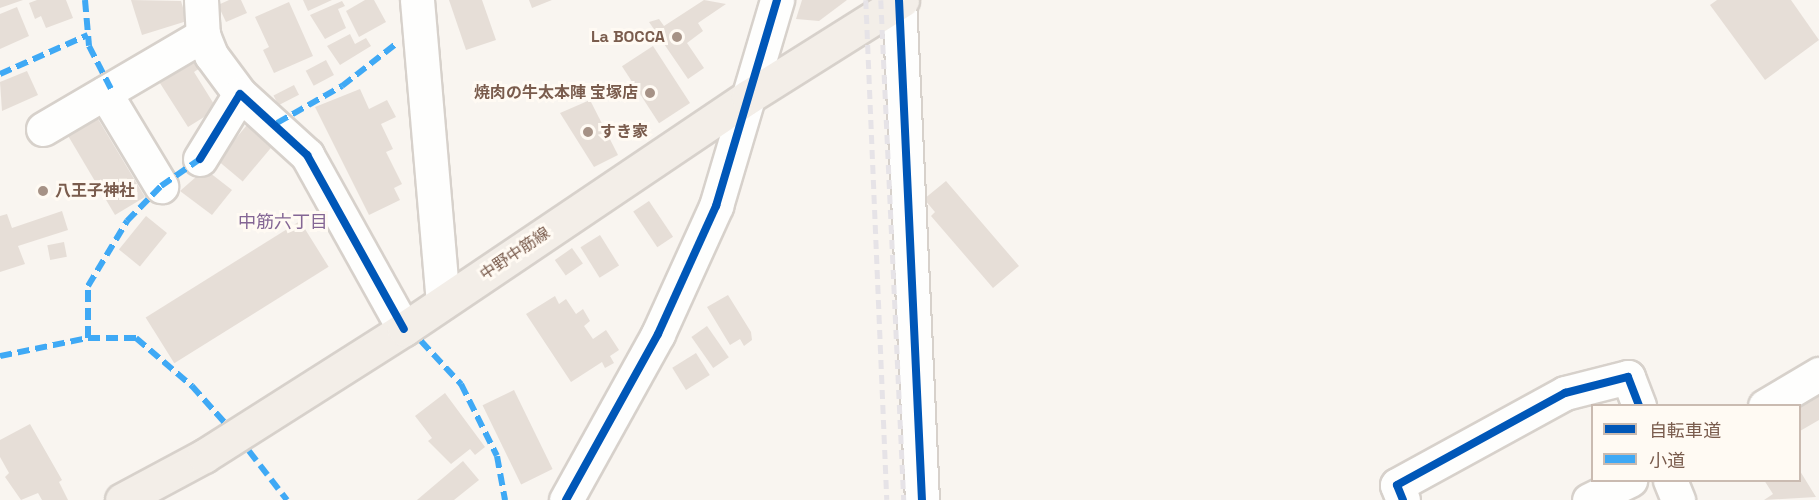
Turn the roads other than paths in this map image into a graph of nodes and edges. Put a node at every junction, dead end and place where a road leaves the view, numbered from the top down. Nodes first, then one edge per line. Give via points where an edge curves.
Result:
1 (201, 0) edge
2 (417, 0) edge
3 (777, 0) edge
4 (900, 1) edge
5 (203, 34) junction
6 (105, 93) junction
7 (240, 94) junction
8 (748, 97) junction
9 (44, 129) dead end
10 (200, 159) dead end
11 (161, 186) dead end
12 (443, 302) junction
13 (404, 329) junction
14 (1819, 374) edge
15 (1640, 404) edge
16 (1768, 404) edge
17 (1626, 482) edge
18 (1671, 482) edge
19 (1392, 495) edge
20 (122, 500) edge
21 (566, 500) edge
22 (922, 500) edge
23 (1589, 500) edge
24 (1678, 500) edge

1 - 5 street
2 - 12 street
3 - 8 street
4 - 8 main road, 中野中筋線
4 - 22 street
5 - 6 street
5 - 7 street via 211,55
6 - 9 street
6 - 11 street
7 - 10 street
7 - 13 street via 308,155
8 - 12 main road, 中野中筋線
8 - 21 street via 716,206 658,334
12 - 13 main road, 中野中筋線
13 - 20 main road, 中野中筋線 via 204,456
14 - 16 street
15 - 19 street via 1628,377 1566,393
17 - 23 street
18 - 24 street

